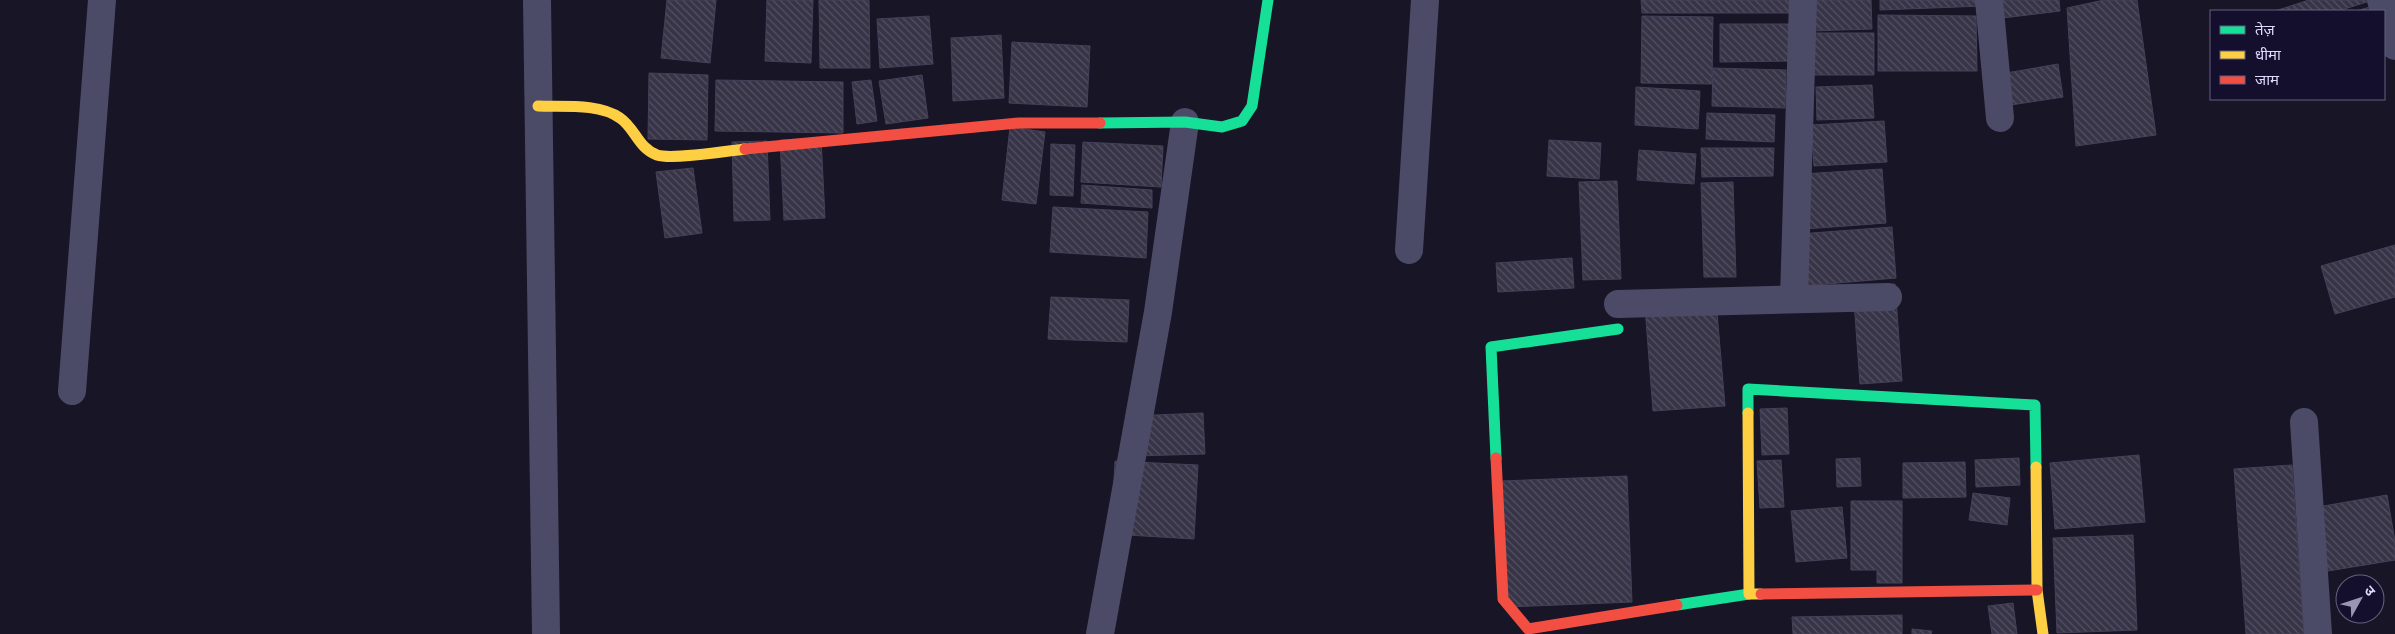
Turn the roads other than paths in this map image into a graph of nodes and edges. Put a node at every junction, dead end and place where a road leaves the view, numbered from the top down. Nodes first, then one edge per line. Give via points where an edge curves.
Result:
1 (102, 0) edge
2 (537, 0) edge
3 (1268, 0) edge
4 (1425, 0) edge
5 (1803, 0) edge
6 (1989, 0) edge
7 (2385, 13) edge
8 (2395, 46) edge
9 (538, 106) junction
10 (2000, 118) dead end
11 (1185, 122) junction
12 (1409, 250) dead end
13 (1888, 297) dead end
14 (1794, 298) junction
15 (1618, 317) joint
16 (72, 391) dead end
17 (2304, 422) dead end
18 (2037, 590) junction
19 (1749, 594) junction
20 (546, 634) edge
21 (1100, 634) edge
22 (2043, 634) edge
23 (2318, 634) edge

1 - 16 street
2 - 9 street
3 - 11 street via 1252,106 1242,121 1222,127
4 - 12 street
5 - 14 street
6 - 10 street
7 - 8 street
9 - 11 street via 600,109 621,118 641,145 658,155 1019,123
9 - 20 street
11 - 21 street via 1158,312
13 - 14 street
14 - 15 street
15 - 19 street via 1491,347 1503,599 1528,629
17 - 23 street
18 - 19 street
18 - 19 street via 2035,405 1748,389
18 - 22 street

